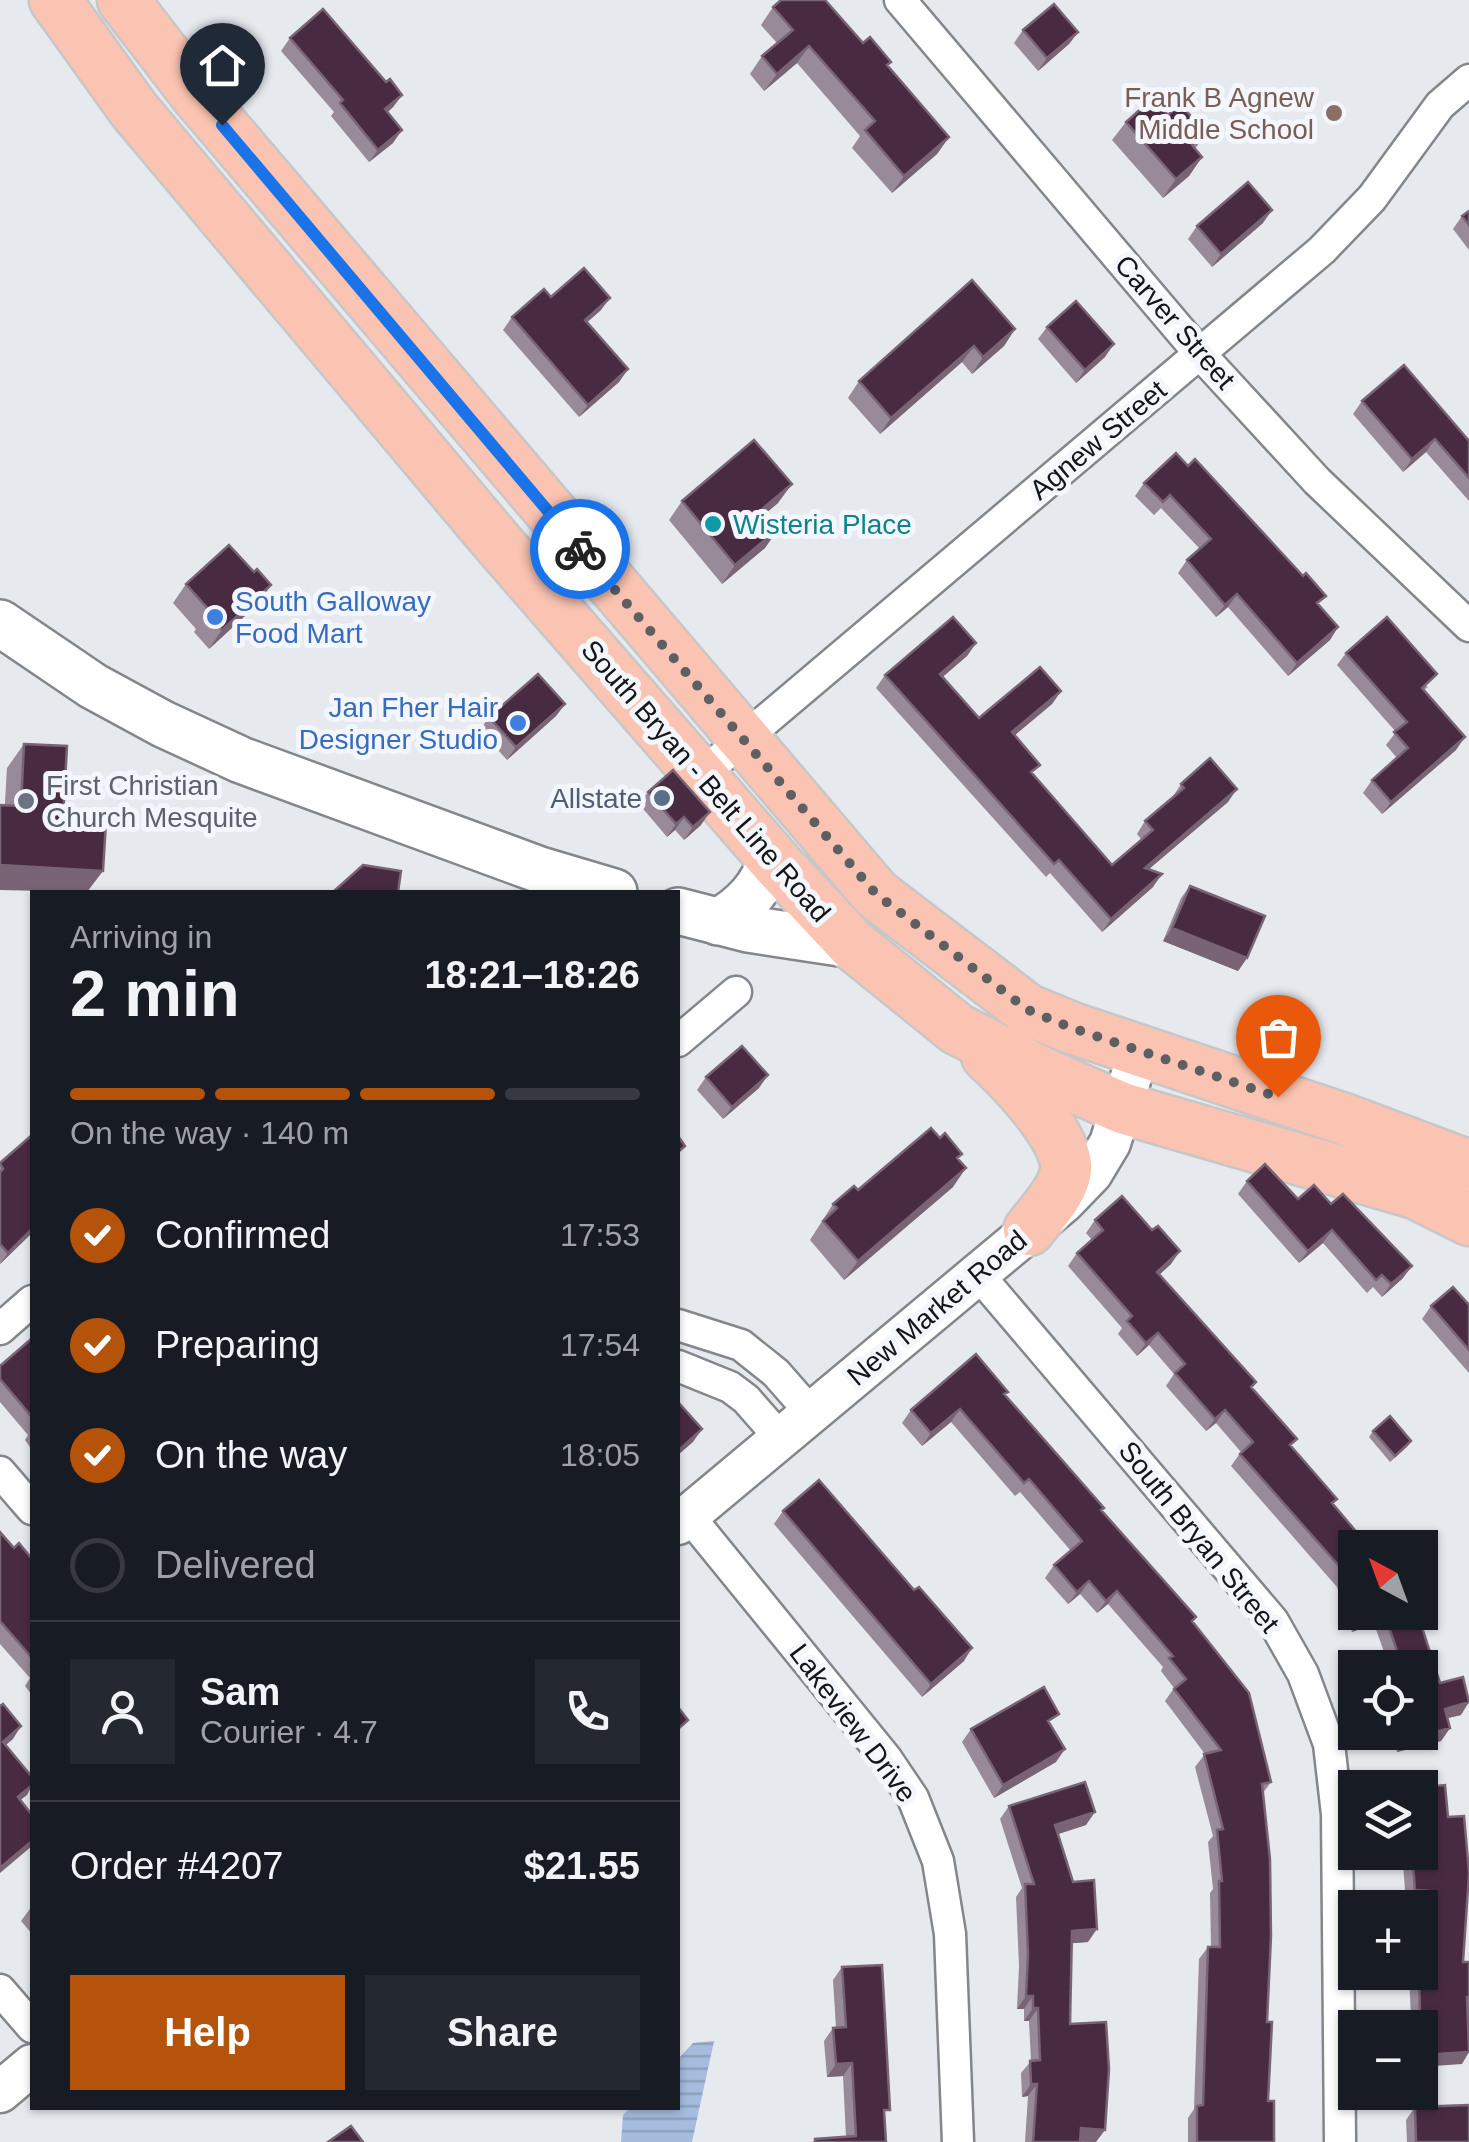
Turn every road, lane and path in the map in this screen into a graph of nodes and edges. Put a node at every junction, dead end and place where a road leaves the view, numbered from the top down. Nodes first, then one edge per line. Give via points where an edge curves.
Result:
1 (55, 0) edge
2 (123, 0) edge
3 (900, 0) edge
4 (1469, 80) edge
5 (1200, 354) junction
6 (542, 504) junction
7 (497, 542) junction
8 (0, 623) edge
9 (1469, 626) edge
10 (742, 740) junction
11 (701, 775) junction
12 (772, 858) junction
13 (607, 890) edge
14 (698, 916) edge
15 (853, 945) junction
16 (736, 992) dead end
17 (1028, 1010) junction
18 (958, 1029) junction
19 (680, 1039) edge
20 (1139, 1052) junction
21 (1122, 1108) junction
22 (1469, 1166) edge
23 (1469, 1220) edge
24 (1029, 1230) junction
25 (977, 1273) junction
26 (30, 1303) edge
27 (680, 1326) edge
28 (0, 1330) edge
29 (680, 1367) edge
30 (797, 1427) junction
31 (0, 1472) edge
32 (30, 1507) edge
33 (683, 1519) edge
34 (0, 1990) edge
35 (30, 2025) edge
36 (30, 2067) edge
37 (0, 2092) edge
38 (958, 2142) edge
39 (1340, 2142) edge

1 - 7 main road, South Bryan - Belt Line Road via 134,110
2 - 6 main road, South Bryan - Belt Line Road
3 - 5 street, Carver Street
4 - 5 street, Agnew Street via 1440,104 1342,232
5 - 9 street, Carver Street via 1317,481
5 - 10 street, Agnew Street
6 - 7 main road
6 - 10 main road, South Bryan - Belt Line Road
7 - 11 main road, South Bryan - Belt Line Road
8 - 13 main road via 93,686 241,760
10 - 11 street, Agnew Street
10 - 17 main road, South Bryan - Belt Line Road via 876,894
11 - 12 main road, South Bryan - Belt Line Road
12 - 14 main road via 750,899
12 - 15 main road, South Bryan - Belt Line Road
14 - 15 main road
15 - 17 main road via 884,937 991,1002
15 - 18 main road, South Bryan - Belt Line Road
16 - 19 street
17 - 20 main road, South Bryan - Belt Line Road
18 - 21 main road, South Bryan - Belt Line Road
18 - 24 main road via 1029,1102 1062,1149 1062,1184
20 - 21 street, New Market Road
20 - 22 main road, South Bryan - Belt Line Road
21 - 23 main road, South Bryan - Belt Line Road via 1355,1173
21 - 24 street, New Market Road via 1092,1173
24 - 25 street, New Market Road
25 - 30 street, New Market Road
25 - 39 street, South Bryan Street via 1273,1621 1303,1674 1330,1744 1336,1814
26 - 28 street
27 - 30 street via 742,1344 776,1373
29 - 30 street
30 - 33 street, New Market Road
31 - 32 street
33 - 38 street, Lakeview Drive via 914,1798 938,1861 950,1934
34 - 35 street
36 - 37 street

